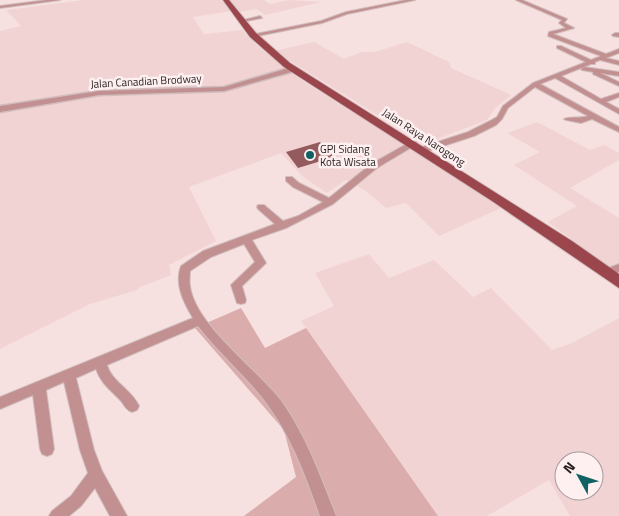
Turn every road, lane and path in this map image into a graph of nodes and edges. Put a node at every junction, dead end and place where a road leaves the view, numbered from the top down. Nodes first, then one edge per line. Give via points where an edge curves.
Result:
1 (56, 0) edge
2 (226, 0) edge
3 (414, 0) edge
4 (518, 0) edge
5 (36, 1) edge
6 (16, 2) edge
7 (0, 6) edge
8 (260, 17) dead end
9 (241, 20) junction
10 (253, 35) junction
11 (559, 47) dead end
12 (619, 51) edge
13 (604, 58) junction
14 (592, 63) junction
15 (619, 63) edge
16 (292, 69) junction
17 (575, 69) junction
18 (587, 69) junction
19 (618, 73) edge
20 (556, 76) junction
21 (604, 77) junction
22 (535, 84) junction
23 (619, 84) edge
24 (619, 95) edge
25 (600, 102) junction
26 (0, 109) edge
27 (619, 112) edge
28 (593, 117) junction
29 (568, 119) dead end
30 (619, 130) edge
31 (418, 147) junction
32 (289, 179) dead end
33 (330, 202) junction
34 (261, 207) dead end
35 (283, 226) junction
36 (246, 238) junction
37 (619, 268) edge
38 (607, 273) junction
39 (619, 282) edge
40 (241, 300) dead end
41 (199, 321) junction
42 (100, 362) junction
43 (69, 375) junction
44 (39, 388) junction
45 (0, 404) edge
46 (132, 406) dead end
47 (47, 449) dead end
48 (96, 475) junction
49 (57, 516) edge
50 (118, 516) edge
51 (328, 516) edge

1 - 5 street
2 - 9 main road, Jalan Raya Narogong
3 - 10 street
4 - 13 street via 565,20 561,23 570,28 550,35
5 - 6 street
6 - 7 street
8 - 9 street
9 - 10 main road, Jalan Raya Narogong
10 - 16 main road, Jalan Raya Narogong
11 - 14 street
12 - 13 street
13 - 14 street
13 - 15 street
14 - 17 street
16 - 26 street, Jalan Canadian Brodway via 224,88 99,93
16 - 31 main road, Jalan Raya Narogong
17 - 18 street
17 - 20 street
18 - 19 street
18 - 21 street
19 - 21 street
20 - 22 street
20 - 25 street
21 - 23 street
22 - 28 street
22 - 31 street via 505,107 500,118 493,123 472,134
24 - 25 street
25 - 27 street
28 - 29 street via 580,121
28 - 30 street
31 - 33 street via 374,166
31 - 38 main road, Jalan Raya Narogong
32 - 33 street
33 - 35 street
34 - 35 street
35 - 36 street
36 - 40 street via 261,263 236,285
36 - 41 street via 207,254 185,268 182,278
37 - 38 street
38 - 39 main road, Jalan Raya Narogong
41 - 42 street
41 - 51 street via 270,396 305,456
42 - 43 street
42 - 46 street via 108,383
43 - 44 street
43 - 48 street
44 - 45 street
44 - 47 street
48 - 49 street via 76,501
48 - 50 street

